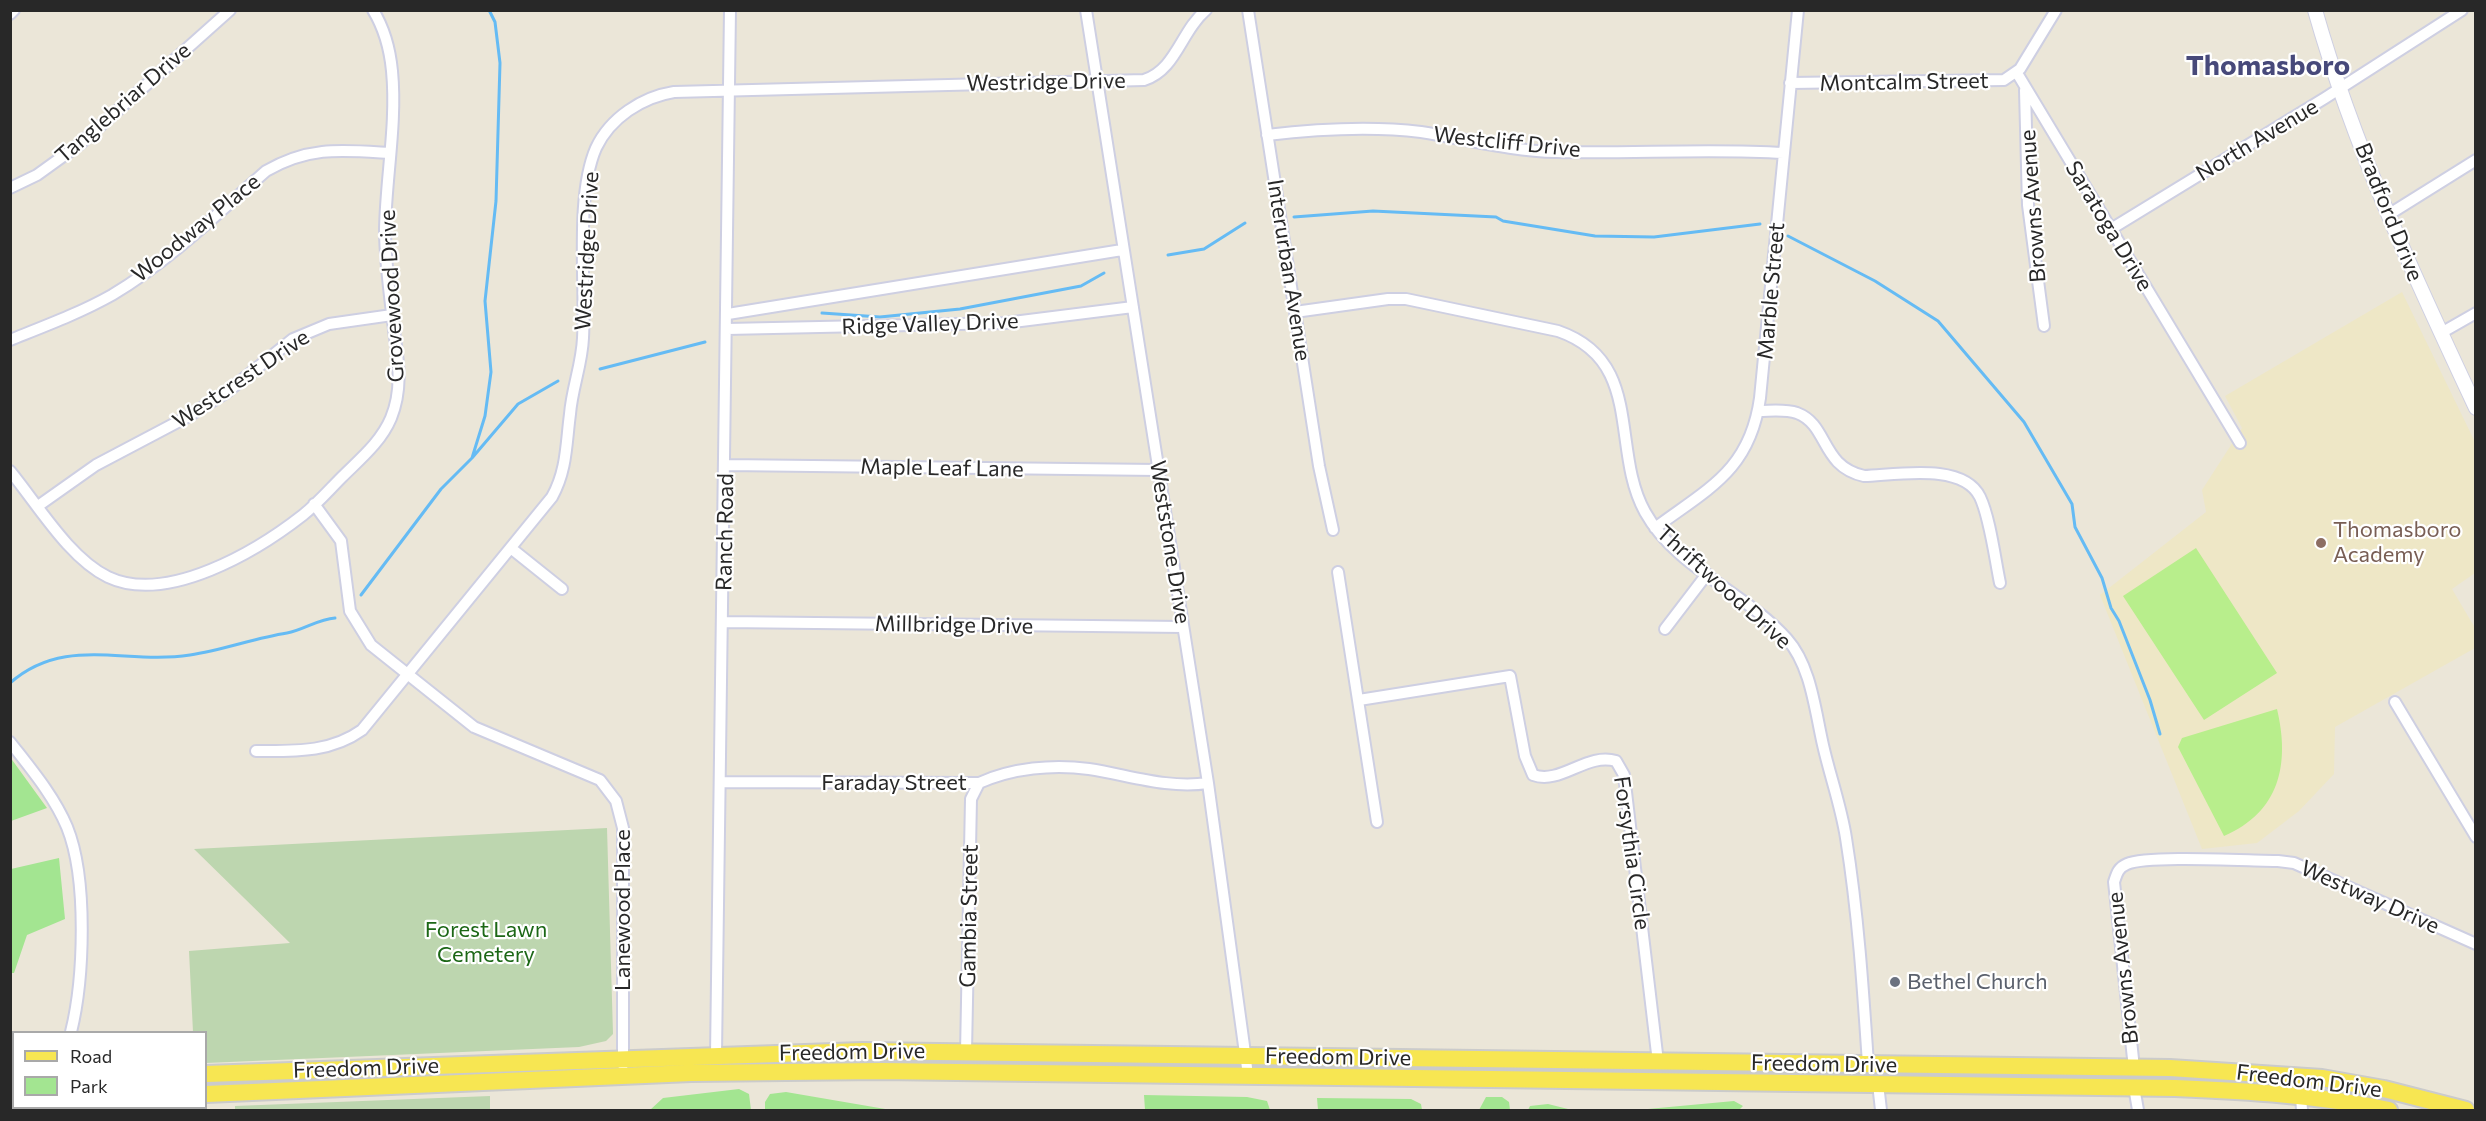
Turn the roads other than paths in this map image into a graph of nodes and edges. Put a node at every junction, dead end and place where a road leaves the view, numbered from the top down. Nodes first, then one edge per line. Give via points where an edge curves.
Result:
1 (14, 10) edge
2 (230, 10) edge
3 (373, 10) edge
4 (730, 10) edge
5 (1086, 10) edge
6 (1206, 10) edge
7 (1248, 10) edge
8 (1798, 10) edge
9 (2056, 10) edge
10 (2315, 10) edge
11 (2462, 10) edge
12 (10, 14) edge
13 (2016, 73) junction
14 (1098, 81) junction
15 (1790, 83) junction
16 (2025, 87) junction
17 (2339, 89) junction
18 (729, 90) junction
19 (1268, 135) junction
20 (389, 153) junction
21 (1784, 153) junction
22 (2475, 160) edge
23 (10, 188) edge
24 (2388, 215) junction
25 (2111, 229) junction
26 (1122, 250) junction
27 (1132, 307) junction
28 (1295, 312) junction
29 (2475, 313) edge
30 (728, 314) junction
31 (392, 315) junction
32 (2043, 326) dead end
33 (727, 329) junction
34 (2441, 333) junction
35 (10, 340) edge
36 (2475, 408) edge
37 (1759, 411) junction
38 (2240, 443) dead end
39 (726, 465) junction
40 (1158, 470) junction
41 (10, 471) edge
42 (314, 504) junction
43 (38, 506) junction
44 (1655, 528) junction
45 (1333, 530) dead end
46 (512, 549) junction
47 (1338, 572) dead end
48 (1707, 574) junction
49 (2000, 583) dead end
50 (562, 589) dead end
51 (724, 622) junction
52 (1183, 627) junction
53 (1665, 629) dead end
54 (409, 676) junction
55 (1359, 700) junction
56 (2395, 702) dead end
57 (10, 742) edge
58 (256, 752) dead end
59 (721, 782) junction
60 (979, 783) junction
61 (1208, 783) junction
62 (1377, 822) dead end
63 (2475, 837) edge
64 (2119, 868) joint
65 (2475, 944) edge
66 (71, 1031) edge
67 (966, 1052) junction
68 (716, 1054) junction
69 (1245, 1056) junction
70 (623, 1058) junction
71 (1658, 1062) junction
72 (1868, 1064) junction
73 (394, 1066) junction
74 (2046, 1067) junction
75 (2134, 1068) junction
76 (207, 1074) edge
77 (1248, 1075) junction
78 (624, 1076) junction
79 (1678, 1081) junction
80 (1878, 1084) junction
81 (2134, 1087) junction
82 (262, 1092) junction
83 (207, 1094) edge
84 (2301, 1104) edge
85 (1881, 1110) edge
86 (2138, 1110) edge
87 (2389, 1110) edge
88 (2466, 1110) edge

1 - 12 street
2 - 23 street, Tanglebriar Drive via 80,144
3 - 20 street, Grovewood Drive via 391,61
4 - 18 street, Ranch Road
5 - 14 street, Weststone Drive
6 - 14 street, Westridge Drive via 1186,32 1160,73 1143,80
7 - 19 street, Interurban Avenue
8 - 15 street, Marble Street
9 - 13 street
10 - 17 street, Bradford Drive
11 - 17 street, North Avenue
13 - 15 street, Montcalm Street via 1993,82
13 - 16 street, Saratoga Drive
14 - 18 street, Westridge Drive
14 - 26 street, Weststone Drive
15 - 21 street, Marble Street
16 - 25 street, Saratoga Drive
16 - 32 street, Browns Avenue via 2028,205
17 - 24 street, Bradford Drive
17 - 25 street, North Avenue
18 - 30 street, Ranch Road
18 - 46 street, Westridge Drive via 674,92 650,99 622,116 597,147 586,181 583,340 572,397 567,456 552,498
19 - 21 street, Westcliff Drive via 1320,129 1385,130 1555,152
19 - 28 street, Interurban Avenue
20 - 31 street, Grovewood Drive via 386,260
20 - 35 street, Woodway Place via 319,150 285,160 266,171 137,279 90,306
21 - 37 street, Marble Street
22 - 24 street
24 - 34 street, Bradford Drive
25 - 38 street, Saratoga Drive
26 - 27 street, Weststone Drive
26 - 30 street, Ridge Valley Drive
27 - 33 street, Ridge Valley Drive via 1005,323
27 - 40 street, Weststone Drive
28 - 44 street, Thriftwood Drive via 1407,299 1570,335 1591,348 1610,370 1620,402 1636,491
28 - 45 street, Interurban Avenue
29 - 34 street
30 - 33 street, Ranch Road
31 - 42 street, Grovewood Drive via 399,371 391,417 376,442
31 - 43 street, Westcrest Drive via 328,324 293,339 227,392 96,465
33 - 39 street, Ranch Road
34 - 36 street, Bradford Drive
37 - 44 street, Marble Street via 1751,439 1737,463 1718,482
37 - 49 street via 1789,411 1808,419 1834,460 1852,473 1948,474 1968,482 1982,499
39 - 40 street, Maple Leaf Lane
39 - 51 street, Ranch Road
40 - 52 street, Weststone Drive
41 - 43 street, Grovewood Drive
42 - 43 street, Grovewood Drive via 250,550 179,582 147,586 110,578 93,568 72,549
42 - 54 street, Lanewood Place via 341,541 346,596 356,624 371,645
44 - 48 street, Thriftwood Drive
46 - 50 street
46 - 54 street, Westridge Drive
47 - 55 street
48 - 53 street
48 - 72 street, Thriftwood Drive via 1787,639 1804,668 1846,837 1859,937
51 - 52 street, Millbridge Drive
51 - 59 street, Ranch Road
52 - 61 street, Weststone Drive
54 - 58 street, Westridge Drive via 373,719 352,737 316,750
54 - 70 street, Lanewood Place via 481,730 591,774 616,801 623,828
55 - 62 street
55 - 71 street, Forsythia Circle via 1510,676 1525,756 1533,775 1548,777 1601,758 1616,761 1622,768
56 - 63 street
57 - 66 street via 57,807 72,841 82,972
59 - 60 street, Faraday Street
59 - 68 street, Ranch Road
60 - 61 street, Faraday Street via 1015,771 1086,768 1175,785
60 - 67 street, Gambia Street via 971,799
61 - 69 street, Weststone Drive
64 - 65 street, Westway Drive via 2134,862 2168,860 2294,863
64 - 75 street, Browns Avenue via 2114,882
67 - 68 main road, Freedom Drive
67 - 69 main road, Freedom Drive
68 - 70 main road, Freedom Drive
69 - 71 main road, Freedom Drive
69 - 77 street, Weststone Drive
70 - 73 main road, Freedom Drive
70 - 78 street, Lanewood Place
71 - 72 main road, Freedom Drive
72 - 74 main road, Freedom Drive
72 - 79 main road via 1846,1073 1707,1073 1687,1075
73 - 76 main road, Freedom Drive
73 - 82 main road via 348,1080 272,1083
74 - 75 main road, Freedom Drive
74 - 80 main road via 2037,1072 1895,1072
75 - 88 main road, Freedom Drive via 2322,1078
77 - 78 main road, Freedom Drive via 770,1071
77 - 79 main road, Freedom Drive
78 - 82 main road, Freedom Drive
79 - 80 main road, Freedom Drive
80 - 81 main road, Freedom Drive
80 - 85 street
81 - 84 main road, Freedom Drive via 2251,1091
81 - 86 street
82 - 83 main road, Freedom Drive
84 - 87 main road, Freedom Drive

